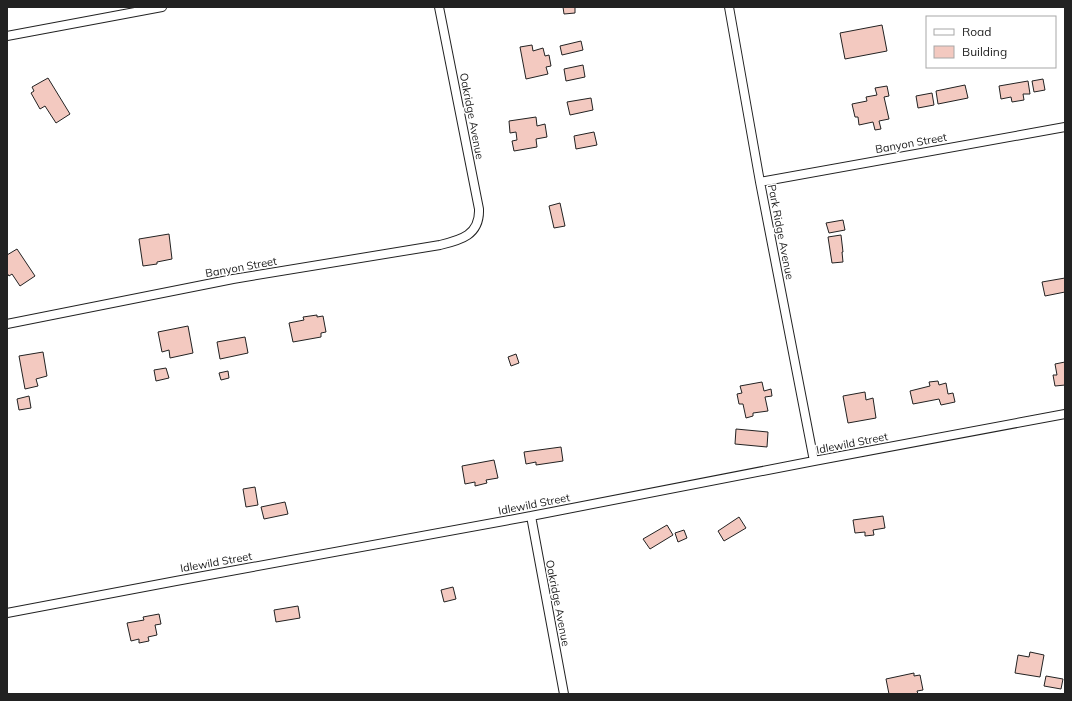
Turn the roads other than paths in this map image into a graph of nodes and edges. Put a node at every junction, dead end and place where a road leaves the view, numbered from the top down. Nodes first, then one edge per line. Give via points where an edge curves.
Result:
1 (162, 7) edge
2 (439, 7) edge
3 (729, 7) edge
4 (7, 36) edge
5 (1065, 127) edge
6 (760, 182) junction
7 (476, 228) joint
8 (7, 324) edge
9 (1065, 414) edge
10 (814, 461) junction
11 (531, 516) junction
12 (7, 613) edge
13 (564, 694) edge

1 - 4 street
2 - 7 street, Oakridge Avenue via 479,209 480,218
3 - 6 street, Park Ridge Avenue
5 - 6 street, Banyon Street
6 - 10 street, Park Ridge Avenue
7 - 8 street, Banyon Street via 465,237 440,245 233,279
9 - 10 street, Idlewild Street
10 - 11 street, Idlewild Street
11 - 12 street, Idlewild Street
11 - 13 street, Oakridge Avenue

